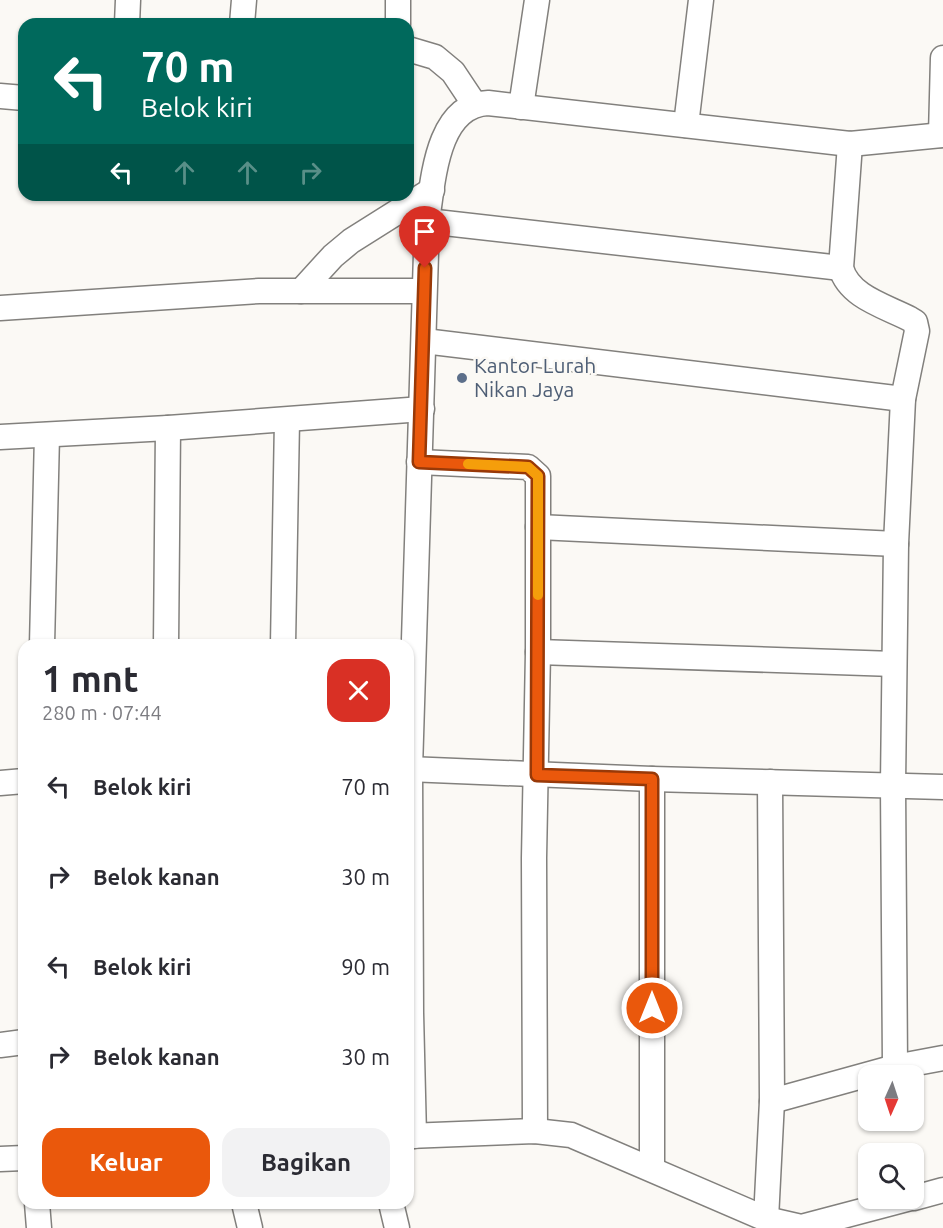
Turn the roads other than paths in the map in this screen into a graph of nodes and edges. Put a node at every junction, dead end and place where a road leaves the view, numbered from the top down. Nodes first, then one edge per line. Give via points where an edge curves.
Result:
1 (128, 0) edge
2 (244, 0) edge
3 (398, 0) edge
4 (537, 0) edge
5 (701, 0) edge
6 (127, 18) edge
7 (242, 18) edge
8 (398, 18) edge
9 (414, 51) edge
10 (943, 58) edge
11 (0, 96) edge
12 (18, 98) edge
13 (475, 105) junction
14 (521, 107) junction
15 (686, 125) junction
16 (942, 135) edge
17 (850, 144) junction
18 (432, 190) junction
19 (427, 221) junction
20 (841, 268) junction
21 (302, 291) junction
22 (424, 291) junction
23 (0, 308) edge
24 (424, 341) junction
25 (903, 399) junction
26 (422, 409) junction
27 (287, 420) junction
28 (168, 428) junction
29 (47, 435) junction
30 (0, 437) edge
31 (419, 462) junction
32 (538, 527) junction
33 (896, 544) junction
34 (42, 639) edge
35 (166, 639) edge
36 (283, 639) edge
37 (413, 639) edge
38 (538, 652) junction
39 (894, 664) junction
40 (414, 769) edge
41 (537, 775) junction
42 (652, 779) junction
43 (18, 782) edge
44 (770, 782) junction
45 (0, 783) edge
46 (893, 785) junction
47 (943, 787) edge
48 (18, 1043) edge
49 (0, 1045) edge
50 (943, 1058) edge
51 (895, 1065) edge
52 (909, 1065) edge
53 (858, 1078) edge
54 (772, 1101) junction
55 (535, 1131) junction
56 (414, 1136) edge
57 (18, 1158) edge
58 (0, 1159) edge
59 (652, 1169) junction
60 (943, 1190) edge
61 (924, 1195) edge
62 (37, 1209) edge
63 (245, 1209) edge
64 (392, 1209) edge
65 (870, 1209) edge
66 (766, 1219) junction
67 (801, 1227) edge
68 (39, 1228) edge
69 (250, 1228) edge
70 (397, 1228) edge

1 - 6 street
2 - 7 street
3 - 8 street
4 - 14 street
5 - 15 street
9 - 13 street via 435,57 453,72
10 - 16 street
11 - 12 street
13 - 14 street
13 - 18 street via 461,115 444,138
14 - 15 street
15 - 17 street
16 - 17 street
17 - 20 street
18 - 19 street
18 - 21 street via 351,241
19 - 20 street
19 - 22 street
20 - 25 street via 852,288 915,322 917,331
21 - 22 street
21 - 23 street
22 - 24 street
24 - 25 street
24 - 26 street
25 - 33 street
26 - 27 street
26 - 31 street
27 - 28 street
27 - 36 street
28 - 29 street
28 - 35 street
29 - 30 street
29 - 34 street
31 - 32 street via 528,467 538,476
31 - 37 street
32 - 33 street
32 - 38 street
33 - 39 street
38 - 39 street
38 - 41 street
39 - 46 street
40 - 41 street
41 - 42 street
41 - 55 street
42 - 44 street
42 - 59 street
43 - 45 street
44 - 46 street
44 - 54 street
46 - 47 street
46 - 51 street
48 - 49 street
50 - 52 street
53 - 54 street
54 - 66 street
55 - 56 street
55 - 59 street via 578,1137
57 - 58 street
59 - 66 street
60 - 61 street
62 - 68 street
63 - 69 street
64 - 70 street
65 - 67 street
66 - 67 street

